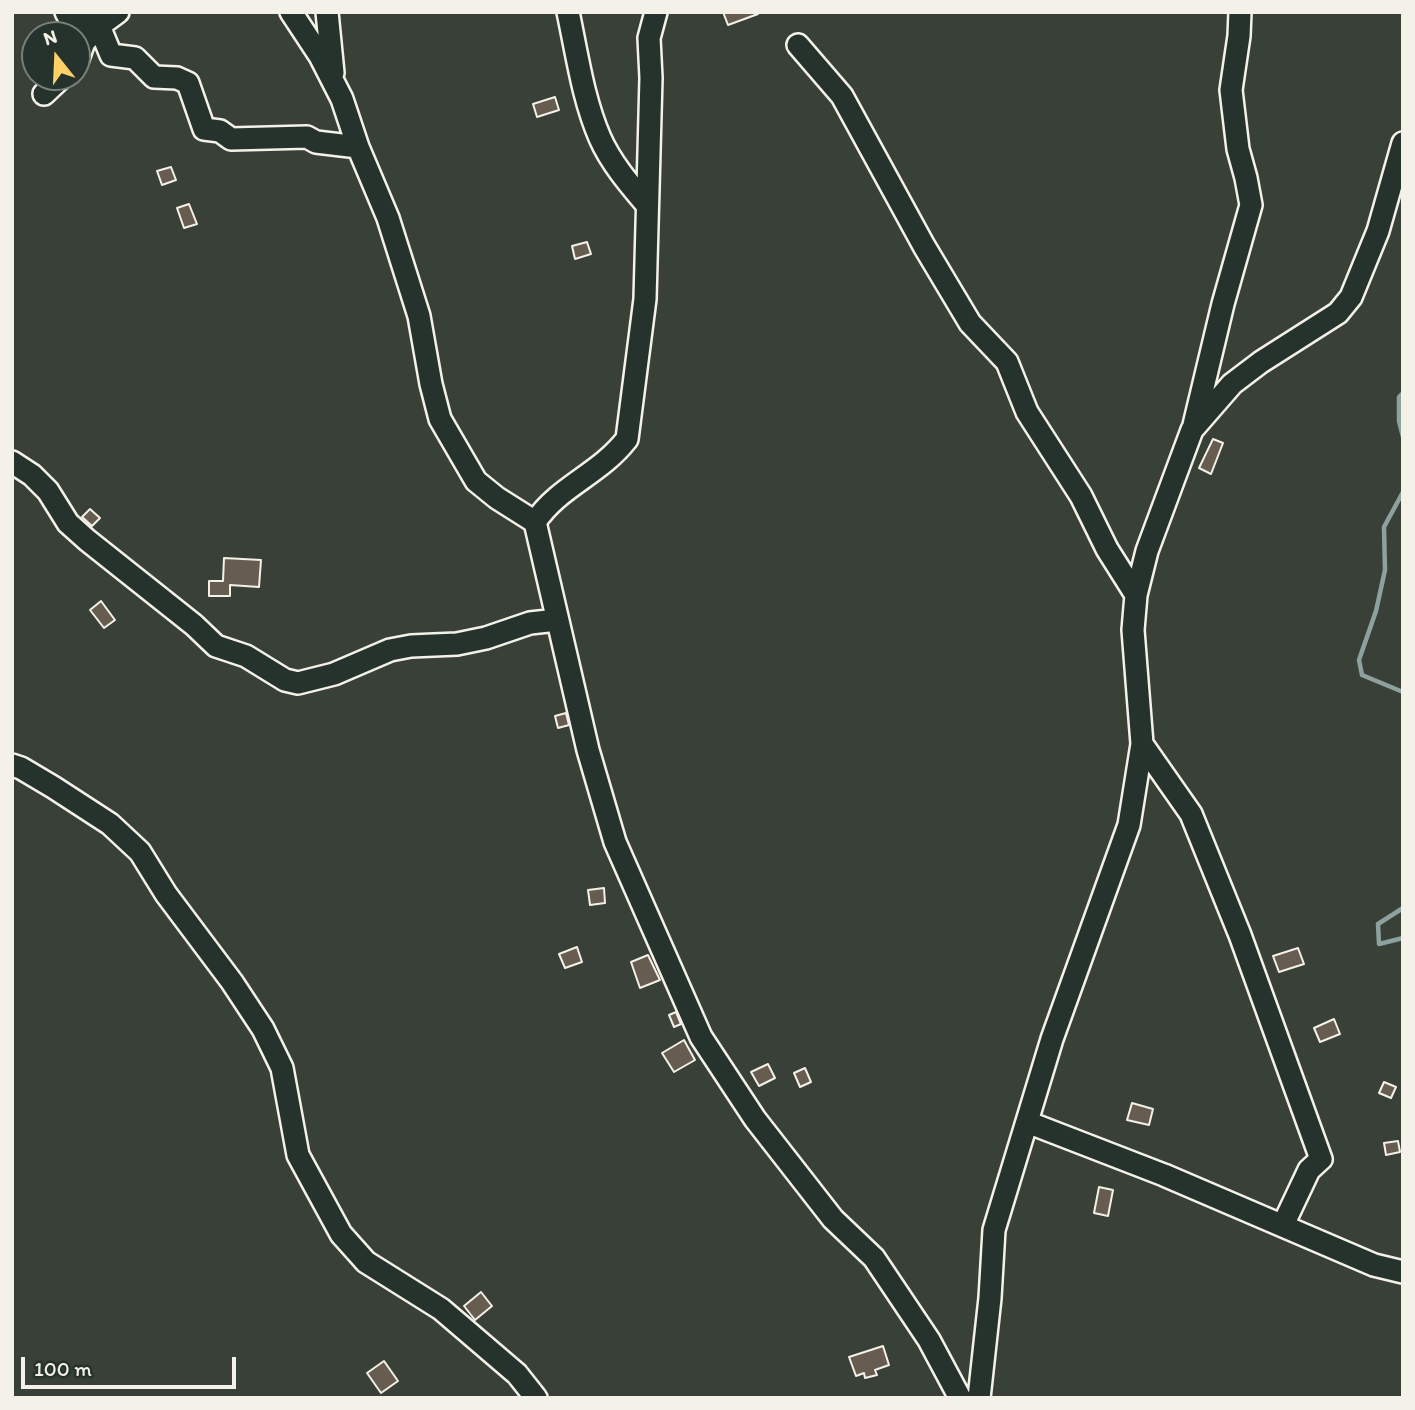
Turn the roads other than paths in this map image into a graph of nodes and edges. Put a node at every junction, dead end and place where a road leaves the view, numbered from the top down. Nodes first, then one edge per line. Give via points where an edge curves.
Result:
1 (66, 12) edge
2 (118, 12) edge
3 (290, 12) edge
4 (327, 12) edge
5 (568, 12) edge
6 (656, 12) edge
7 (1240, 12) edge
8 (99, 26) junction
9 (91, 35) edge
10 (798, 45) dead end
11 (334, 84) junction
12 (46, 91) edge
13 (44, 93) dead end
14 (1403, 143) edge
15 (358, 147) junction
16 (647, 205) junction
17 (1192, 430) junction
18 (12, 462) edge
19 (535, 522) junction
20 (1136, 594) junction
21 (557, 620) junction
22 (1142, 744) junction
23 (12, 765) edge
24 (1027, 1122) junction
25 (1283, 1225) junction
26 (1403, 1272) edge
27 (537, 1398) edge
28 (960, 1398) edge
29 (979, 1398) edge

1 - 8 street via 73,25 81,17
2 - 8 street
3 - 11 street
4 - 11 street
5 - 16 street via 587,101 601,141
6 - 16 street via 649,38
7 - 17 street via 1231,89 1251,205
8 - 9 street
8 - 15 street via 111,55 135,58 154,77 188,83 204,129 232,139 307,137
10 - 20 street via 842,96 970,323 1007,362 1027,412
11 - 15 street
12 - 13 street
14 - 17 street via 1378,231 1351,297 1338,313 1232,384
15 - 19 street via 388,218 419,316 440,419 476,481
16 - 19 street via 645,299 627,439 613,456 546,505
17 - 20 street
18 - 21 street via 48,491 68,523 216,646 246,656 285,680 298,682 334,674 390,650 457,644
19 - 21 street
20 - 22 street via 1133,630
21 - 28 street via 615,842 701,1037 755,1119 825,1209 874,1258 929,1340
22 - 24 street via 1129,825
22 - 25 street via 1191,814 1321,1159 1309,1170
23 - 27 street via 110,824 140,852 232,982 282,1068 298,1154 341,1234 366,1262 441,1309 517,1374
24 - 25 street
24 - 29 street via 994,1230
25 - 26 street via 1374,1265

